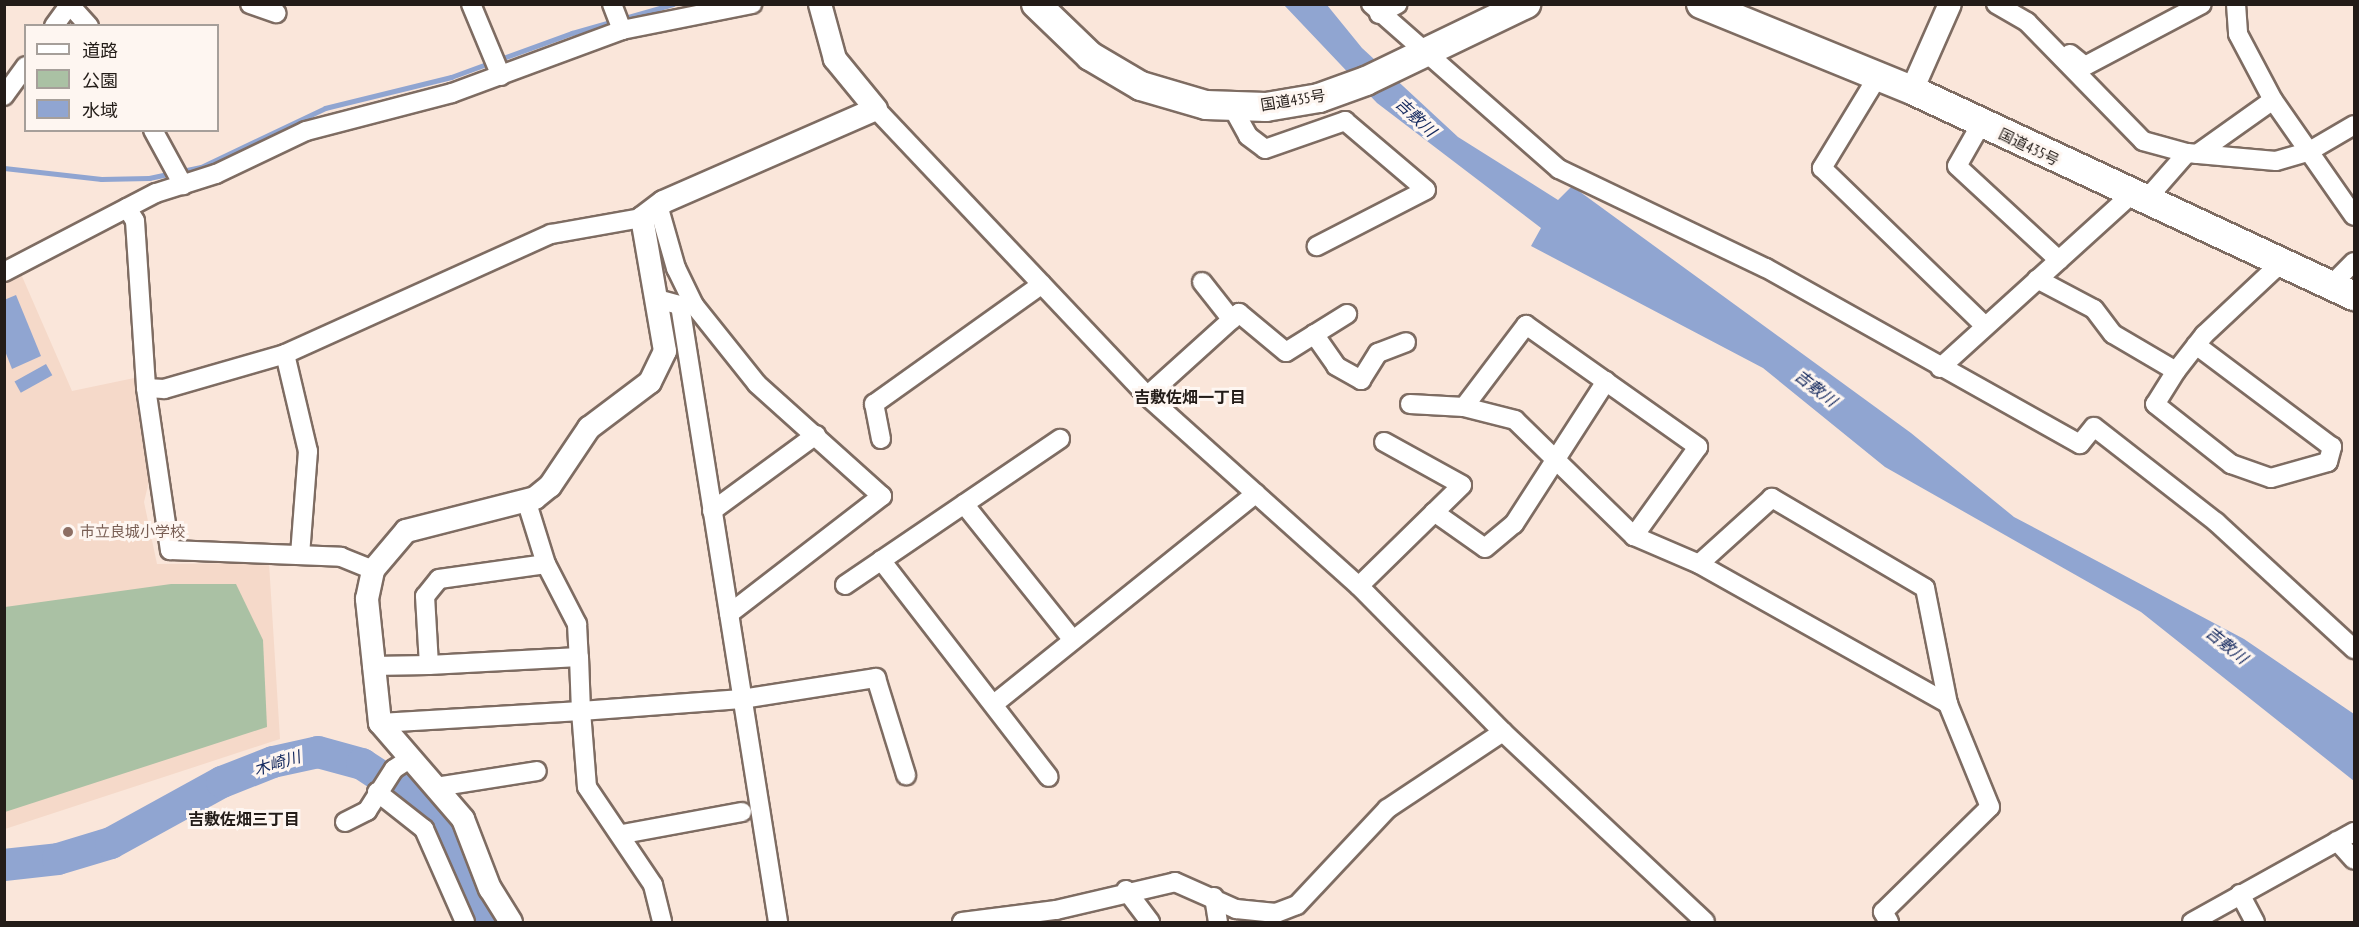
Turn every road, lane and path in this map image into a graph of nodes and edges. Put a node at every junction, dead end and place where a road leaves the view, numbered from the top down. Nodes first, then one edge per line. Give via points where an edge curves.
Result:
1 (250, 4) edge
2 (471, 4) edge
3 (612, 4) edge
4 (752, 4) edge
5 (820, 4) edge
6 (1036, 4) edge
7 (1398, 4) edge
8 (1526, 4) edge
9 (1701, 4) edge
10 (1950, 4) edge
11 (2202, 4) edge
12 (2236, 4) edge
13 (69, 5) edge
14 (2001, 6) edge
15 (1375, 9) edge
16 (276, 13) dead end
17 (55, 24) edge
18 (87, 24) edge
19 (622, 30) junction
20 (2070, 54) dead end
21 (1419, 56) junction
22 (24, 69) edge
23 (501, 76) junction
24 (1878, 76) junction
25 (1912, 90) junction
26 (4, 96) edge
27 (2273, 100) junction
28 (1231, 105) junction
29 (876, 108) junction
30 (1981, 124) junction
31 (2355, 125) edge
32 (154, 132) edge
33 (2308, 152) junction
34 (2192, 153) junction
35 (183, 185) junction
36 (2137, 200) junction
37 (127, 208) junction
38 (650, 212) junction
39 (2355, 216) edge
40 (1317, 246) dead end
41 (2059, 260) junction
42 (2355, 262) edge
43 (2280, 264) junction
44 (4, 272) edge
45 (2037, 279) junction
46 (1202, 282) dead end
47 (1042, 284) junction
48 (2342, 291) edge
49 (657, 299) junction
50 (687, 305) junction
51 (1347, 314) dead end
52 (1232, 320) junction
53 (1984, 326) junction
54 (1314, 334) junction
55 (1406, 342) dead end
56 (2196, 345) junction
57 (285, 354) junction
58 (1940, 368) junction
59 (2176, 371) junction
60 (1606, 381) junction
61 (146, 388) junction
62 (1147, 396) junction
63 (1410, 404) dead end
64 (1464, 407) junction
65 (816, 435) junction
66 (881, 439) dead end
67 (1060, 439) dead end
68 (1384, 442) dead end
69 (1553, 463) junction
70 (1256, 493) junction
71 (527, 503) junction
72 (964, 504) junction
73 (712, 511) junction
74 (1434, 512) junction
75 (1634, 536) junction
76 (300, 555) junction
77 (881, 560) junction
78 (546, 564) junction
79 (1699, 564) junction
80 (373, 570) junction
81 (845, 585) dead end
82 (1359, 586) junction
83 (729, 614) junction
84 (1072, 640) junction
85 (2355, 649) edge
86 (579, 657) junction
87 (429, 665) junction
88 (372, 666) junction
89 (742, 699) junction
90 (994, 704) junction
91 (1948, 704) junction
92 (581, 711) junction
93 (380, 723) junction
94 (1503, 732) junction
95 (408, 760) junction
96 (537, 771) dead end
97 (906, 775) dead end
98 (1049, 777) dead end
99 (436, 787) junction
100 (377, 792) junction
101 (742, 812) dead end
102 (345, 822) dead end
103 (2355, 831) edge
104 (624, 834) junction
105 (2337, 841) junction
106 (2355, 860) edge
107 (1126, 890) junction
108 (2240, 894) junction
109 (1214, 897) junction
110 (1057, 916) edge
111 (997, 920) edge
112 (465, 922) edge
113 (511, 922) edge
114 (662, 922) edge
115 (778, 922) edge
116 (962, 922) edge
117 (1150, 922) edge
118 (1218, 922) edge
119 (1705, 922) edge
120 (1889, 922) edge
121 (2192, 922) edge
122 (2255, 922) edge

1 - 16 street
2 - 23 street
3 - 19 street
4 - 19 street
5 - 29 street via 835,59
6 - 28 highway, 国道435号 via 1090,56 1141,86 1206,105
7 - 15 street
8 - 21 highway, 国道435号
9 - 24 highway, 国道435号
10 - 25 street
11 - 20 street via 2091,71
12 - 27 street via 2238,34
13 - 17 street
13 - 18 street
14 - 34 street via 2026,22 2143,141
15 - 21 street
19 - 23 street
21 - 28 highway, 国道435号 via 1320,98
21 - 58 street via 1559,169 1766,268
22 - 26 street
23 - 35 street via 306,131
24 - 25 highway, 国道435号
24 - 53 street via 1822,168
25 - 30 highway, 国道435号
27 - 33 street
27 - 34 street
28 - 40 street via 1248,136 1265,149 1345,121 1426,190
29 - 38 street
29 - 47 street
30 - 36 highway, 国道435号
30 - 41 street via 1957,166
31 - 33 street
32 - 35 street
33 - 34 street via 2276,161
33 - 39 street
34 - 36 street
35 - 37 street
36 - 41 street
36 - 43 highway, 国道435号
37 - 44 street
37 - 61 street via 135,221
38 - 49 street
38 - 50 street via 676,268
38 - 57 street via 551,234
41 - 45 street
42 - 48 street
43 - 48 highway, 国道435号
43 - 56 street
45 - 53 street
45 - 59 street via 2094,309 2113,334
46 - 52 street
47 - 62 street
47 - 66 street via 874,404
49 - 50 street
49 - 71 street via 665,351 651,382 589,428 550,486
50 - 65 street via 757,384
50 - 73 street
51 - 54 street
52 - 54 street via 1239,313 1286,352
52 - 62 street
53 - 58 street
54 - 55 street via 1336,366 1361,380 1378,353
56 - 59 street
56 - 59 street via 2332,447 2328,462 2271,478 2231,464 2155,404
57 - 61 street via 164,389
57 - 76 street via 308,451
58 - 85 street via 2080,444 2094,427 2216,522
60 - 64 street via 1526,325
60 - 69 street
60 - 75 street via 1698,447
61 - 76 street via 170,550
62 - 70 street
63 - 64 street
64 - 69 street via 1515,420 1548,446
65 - 73 street
65 - 83 street via 882,496
67 - 72 street
68 - 74 street via 1462,485
69 - 74 street via 1514,524 1485,548
69 - 75 street
70 - 82 street
70 - 84 street
71 - 78 street
71 - 80 street via 406,531
72 - 77 street
72 - 84 street
73 - 83 street
74 - 82 street
75 - 79 street
76 - 80 street via 341,557
77 - 81 street
77 - 90 street
78 - 86 street via 577,624
78 - 87 street via 439,579 425,596
79 - 91 street
79 - 91 street via 1772,498 1925,588
80 - 88 street via 367,599
82 - 94 street
83 - 89 street
84 - 90 street
86 - 87 street
86 - 92 street
87 - 88 street
88 - 93 street
89 - 92 street
89 - 97 street via 876,678
89 - 115 street
90 - 98 street
91 - 120 street via 1990,807 1883,912
92 - 93 street
92 - 104 street via 587,787
93 - 95 street
94 - 109 street via 1387,809 1297,905 1257,913
94 - 119 street
95 - 99 street
95 - 100 street
96 - 99 street
99 - 113 street via 463,819 490,889
100 - 102 street via 367,812
100 - 112 street via 424,829
101 - 104 street
103 - 105 street
104 - 114 street via 653,885
105 - 106 street
105 - 108 street
107 - 109 street via 1175,882
107 - 110 street
107 - 117 street
108 - 121 street
108 - 122 street
109 - 118 street
110 - 111 street
111 - 116 street

